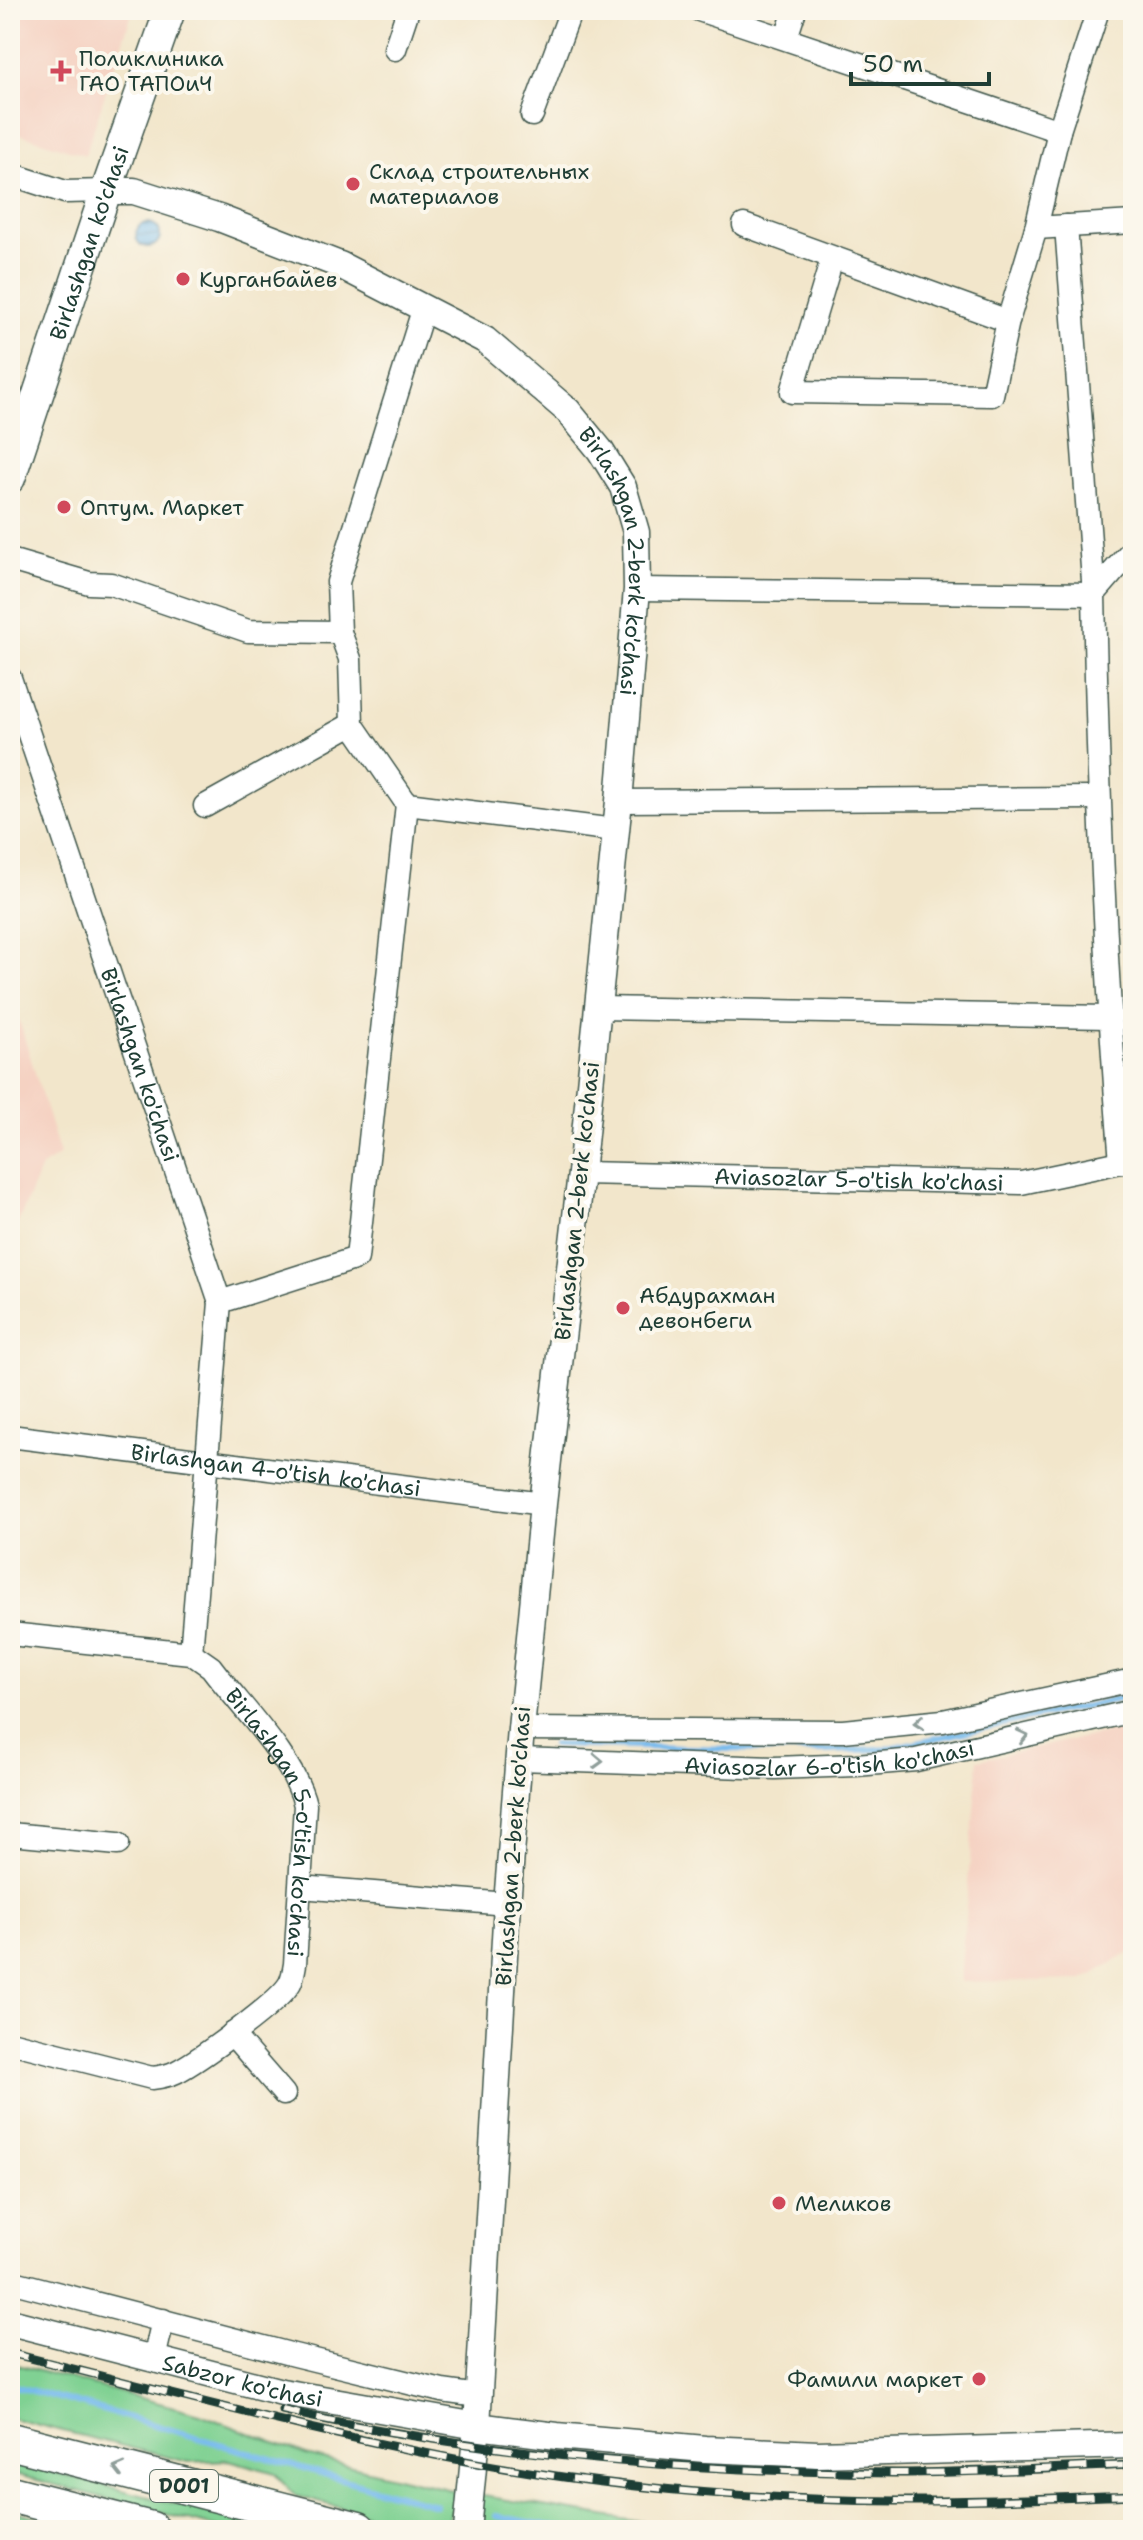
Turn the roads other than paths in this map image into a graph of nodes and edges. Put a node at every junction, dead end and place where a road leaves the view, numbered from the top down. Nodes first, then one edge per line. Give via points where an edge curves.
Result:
1 (170, 10) edge
2 (408, 10) edge
3 (571, 10) edge
4 (699, 10) edge
5 (795, 10) edge
6 (1098, 10) edge
7 (786, 38) junction
8 (395, 49) dead end
9 (532, 115) dead end
10 (1059, 131) junction
11 (10, 174) edge
12 (106, 191) junction
13 (1133, 222) edge
14 (744, 225) dead end
15 (1066, 226) junction
16 (1036, 228) junction
17 (832, 259) junction
18 (424, 307) junction
19 (1008, 321) junction
20 (10, 478) edge
21 (1133, 549) edge
22 (10, 560) edge
23 (637, 589) junction
24 (1094, 594) junction
25 (340, 632) junction
26 (10, 678) edge
27 (352, 724) junction
28 (1098, 798) junction
29 (619, 801) junction
30 (407, 804) junction
31 (205, 806) dead end
32 (615, 830) junction
33 (598, 1008) junction
34 (1108, 1017) junction
35 (1127, 1160) edge
36 (581, 1173) junction
37 (220, 1302) junction
38 (10, 1436) edge
39 (208, 1461) junction
40 (543, 1504) junction
41 (10, 1634) edge
42 (191, 1653) junction
43 (1133, 1680) edge
44 (1133, 1711) edge
45 (521, 1729) junction
46 (869, 1748) junction
47 (520, 1759) junction
48 (10, 1834) edge
49 (118, 1844) dead end
50 (301, 1887) junction
51 (507, 1904) junction
52 (232, 2034) junction
53 (10, 2042) edge
54 (284, 2094) dead end
55 (10, 2281) edge
56 (163, 2320) junction
57 (10, 2322) edge
58 (154, 2359) junction
59 (478, 2396) junction
60 (477, 2426) junction
61 (10, 2441) edge
62 (1133, 2445) edge
63 (10, 2494) edge
64 (104, 2523) edge
65 (151, 2530) edge
66 (358, 2530) edge
67 (467, 2530) edge

1 - 12 main road, Birlashgan ko'chasi
2 - 8 street
3 - 9 street
4 - 7 street
5 - 7 street
6 - 10 street
7 - 10 street
10 - 16 street
11 - 12 street via 65,192
12 - 18 street, Birlashgan 2-berk ko'chasi via 134,191 219,218 340,265
12 - 20 main road, Birlashgan ko'chasi
13 - 15 street
14 - 17 street
15 - 16 street
15 - 24 street
16 - 19 street
17 - 19 street
17 - 19 street via 792,392 992,395
18 - 23 street, Birlashgan 2-berk ko'chasi via 485,340 568,411 600,450 631,508 638,545
18 - 25 street via 338,582
21 - 24 street
22 - 25 street via 89,583 111,584 248,631
23 - 24 street
23 - 29 street, Birlashgan 2-berk ko'chasi
24 - 28 street
25 - 27 street via 350,659
26 - 37 street, Birlashgan ko'chasi
27 - 30 street
27 - 31 street
28 - 29 street
28 - 34 street
29 - 32 street, Birlashgan 2-berk ko'chasi
30 - 32 street
30 - 37 street via 357,1258
32 - 33 street, Birlashgan 2-berk ko'chasi
33 - 34 street
33 - 36 street, Birlashgan 2-berk ko'chasi
34 - 35 street
35 - 36 street, Aviasozlar 5-o'tish ko'chasi via 1021,1183
36 - 40 street, Birlashgan 2-berk ko'chasi
37 - 39 street, Birlashgan ko'chasi
38 - 39 street, Birlashgan 4-o'tish ko'chasi
39 - 40 street, Birlashgan 4-o'tish ko'chasi
39 - 42 street
40 - 45 street, Birlashgan 2-berk ko'chasi
41 - 42 street
42 - 50 street, Birlashgan 5-o'tish ko'chasi via 211,1667 299,1784 305,1805
43 -> 46 street, Aviasozlar 6-o'tish ko'chasi via 943,1721
46 -> 44 street, Aviasozlar 6-o'tish ko'chasi via 916,1760
45 - 46 street, Aviasozlar 6-o'tish ko'chasi via 769,1732
45 - 47 street, Birlashgan 2-berk ko'chasi
47 -> 46 street, Aviasozlar 6-o'tish ko'chasi via 775,1768
47 - 51 street, Birlashgan 2-berk ko'chasi
48 - 49 street
50 - 51 street
50 - 52 street, Birlashgan 5-o'tish ko'chasi via 291,1982
51 - 59 street, Birlashgan 2-berk ko'chasi
52 - 53 street, Birlashgan 5-o'tish ko'chasi via 178,2071 152,2078
52 - 54 street
55 - 56 street
56 - 58 street
56 - 59 street
57 - 58 street, Sabzor ko'chasi
58 - 60 street, Sabzor ko'chasi via 282,2392
59 - 60 street, Birlashgan 2-berk ko'chasi
60 - 62 street, Sabzor ko'chasi via 790,2453
60 - 67 street, Birlashgan 2-berk ko'chasi
66 -> 61 highway, D001
63 - 64 highway, D001
64 - 65 highway, D001

